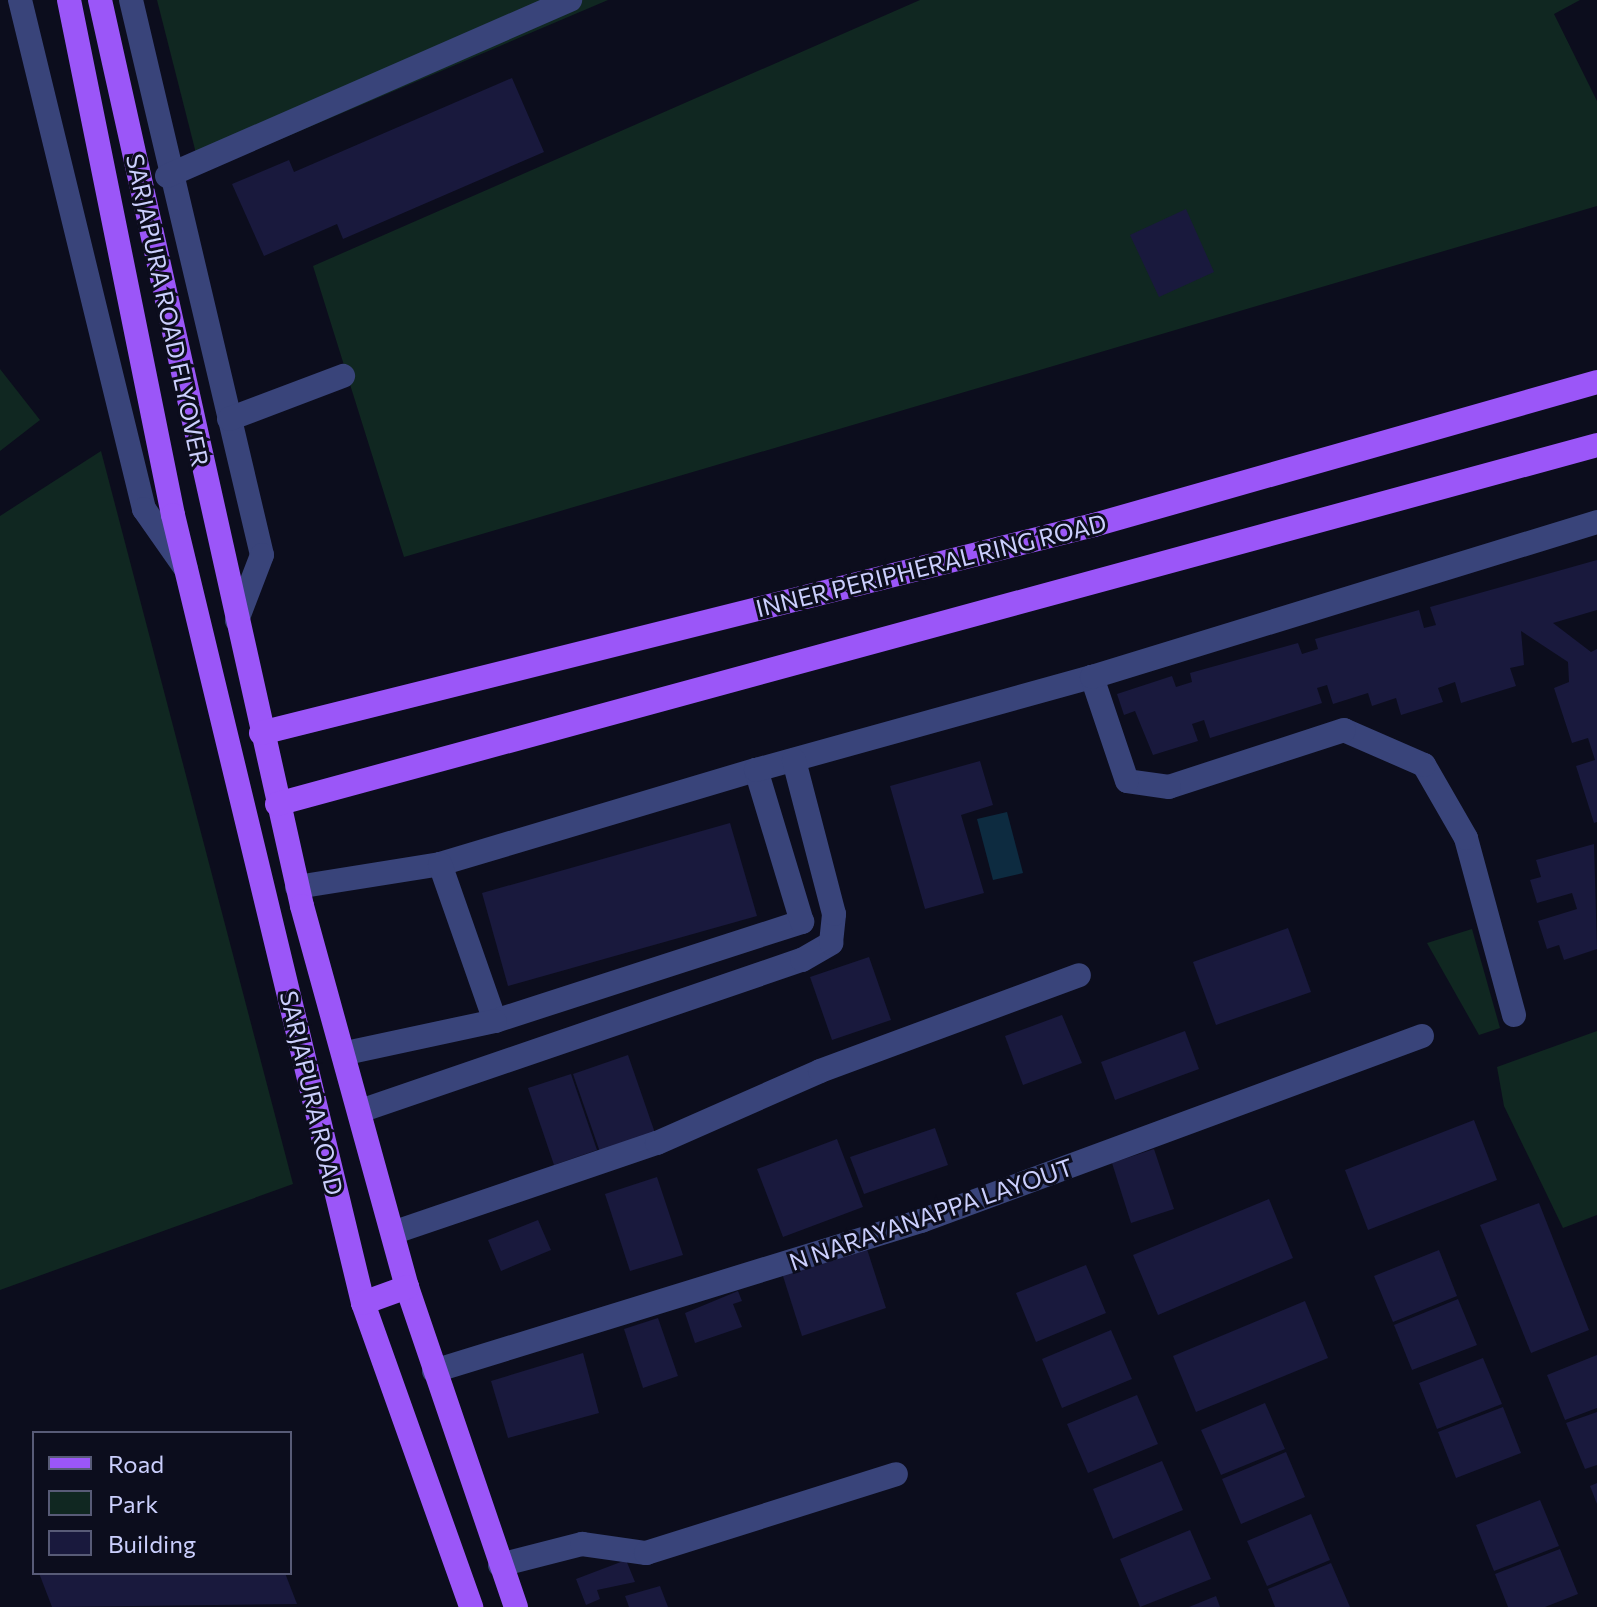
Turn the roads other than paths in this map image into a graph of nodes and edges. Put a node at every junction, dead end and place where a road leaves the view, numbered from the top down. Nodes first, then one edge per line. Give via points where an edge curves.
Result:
1 (20, 0) edge
2 (69, 0) edge
3 (100, 0) edge
4 (131, 0) edge
5 (570, 0) edge
6 (167, 176) junction
7 (343, 376) dead end
8 (1597, 382) edge
9 (229, 419) junction
10 (1597, 445) edge
11 (1597, 522) edge
12 (186, 569) junction
13 (237, 620) junction
14 (1092, 677) junction
15 (261, 733) junction
16 (794, 760) junction
17 (756, 770) junction
18 (277, 804) junction
19 (440, 864) junction
20 (297, 887) junction
21 (1079, 975) dead end
22 (1514, 1015) dead end
23 (495, 1021) junction
24 (1422, 1036) dead end
25 (346, 1053) junction
26 (363, 1110) junction
27 (395, 1232) junction
28 (407, 1287) junction
29 (363, 1303) junction
30 (434, 1371) junction
31 (896, 1474) dead end
32 (500, 1565) junction
33 (471, 1607) edge
34 (516, 1607) edge

1 - 12 street via 144,509
2 - 12 main road, SARJAPURA ROAD FLYOVER
3 - 13 main road, SARJAPURA ROAD FLYOVER
4 - 6 street
5 - 6 street
6 - 9 street
7 - 9 street
8 - 15 main road, INNER PERIPHERAL RING ROAD via 1094,525
9 - 13 street via 262,555
10 - 18 main road
11 - 14 street
12 - 29 main road, SARJAPURA ROAD
13 - 15 main road, SARJAPURA ROAD
14 - 16 street
14 - 22 street via 1127,781 1169,787 1344,730 1424,765 1466,838
15 - 18 main road, SARJAPURA ROAD
16 - 17 street
16 - 26 street via 834,914 831,943 802,960
17 - 19 street
17 - 23 street via 802,922
18 - 20 main road, SARJAPURA ROAD
19 - 20 street
19 - 23 street
20 - 25 main road, SARJAPURA ROAD
21 - 27 street via 820,1071 657,1143
23 - 25 street
24 - 30 street, N NARAYANAPPA LAYOUT via 921,1221
25 - 26 main road, SARJAPURA ROAD
26 - 27 main road, SARJAPURA ROAD
27 - 28 main road, SARJAPURA ROAD
28 - 29 main road
28 - 30 main road, SARJAPURA ROAD
29 - 33 main road, SARJAPURA ROAD
30 - 32 main road, SARJAPURA ROAD
31 - 32 street via 646,1553 582,1544
32 - 34 main road, SARJAPURA ROAD

